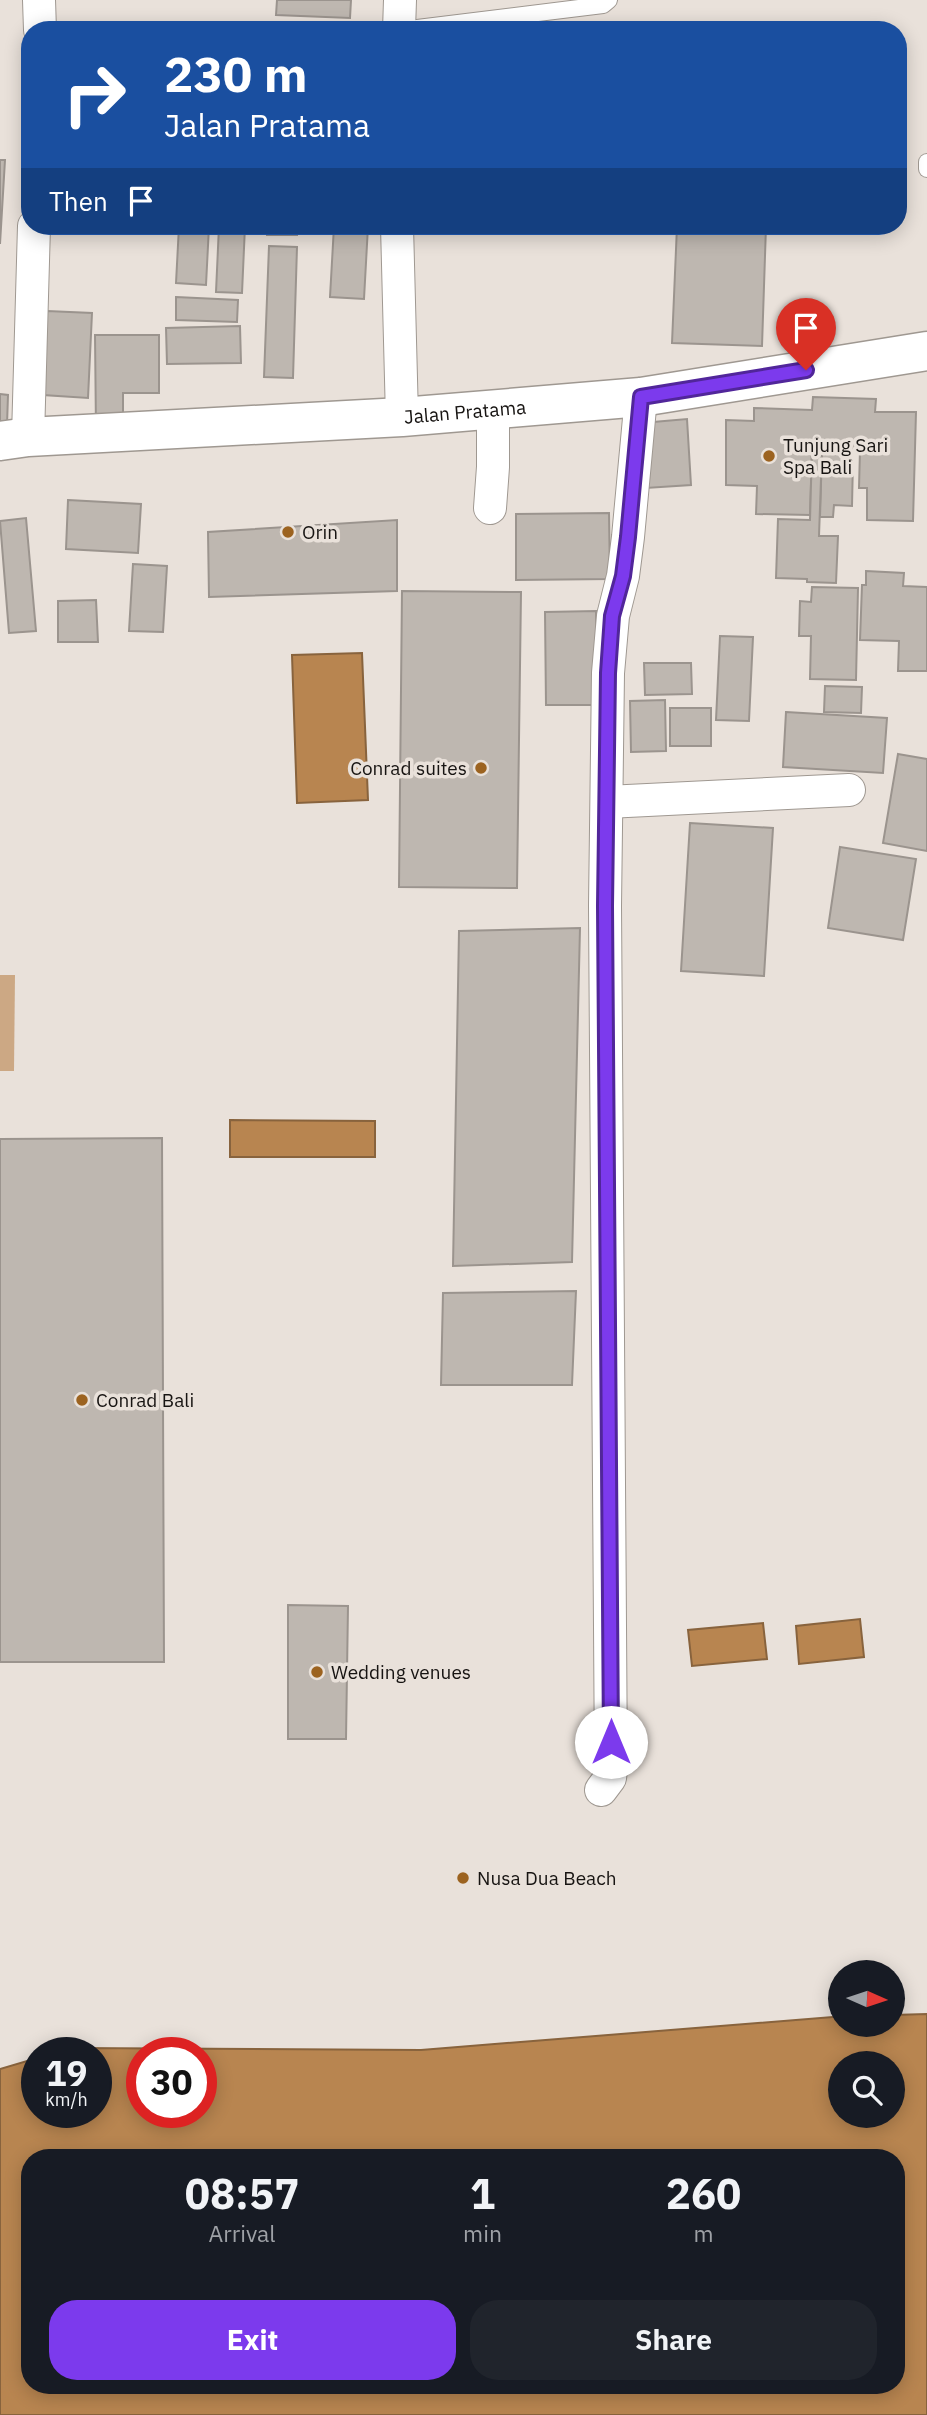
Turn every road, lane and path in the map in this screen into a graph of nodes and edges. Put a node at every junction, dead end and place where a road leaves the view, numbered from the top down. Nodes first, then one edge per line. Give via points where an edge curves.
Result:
1 (38, 0) edge
2 (400, 0) edge
3 (609, 0) edge
4 (39, 21) edge
5 (400, 21) edge
6 (473, 21) edge
7 (927, 162) edge
8 (927, 169) edge
9 (33, 235) edge
10 (397, 235) edge
11 (927, 351) edge
12 (641, 397) junction
13 (493, 409) junction
14 (402, 417) junction
15 (14, 439) edge
16 (490, 508) dead end
17 (849, 790) dead end
18 (607, 802) junction
19 (601, 1790) dead end

1 - 4 street
2 - 5 street
3 - 6 lane via 603,5
7 - 8 lane
9 - 15 street
10 - 14 street
11 - 12 street, Jalan Pratama
12 - 13 street, Jalan Pratama
12 - 18 street via 623,576 612,616
13 - 14 street, Jalan Pratama
13 - 16 street
14 - 15 street, Jalan Pratama
17 - 18 street
18 - 19 street via 611,1770

